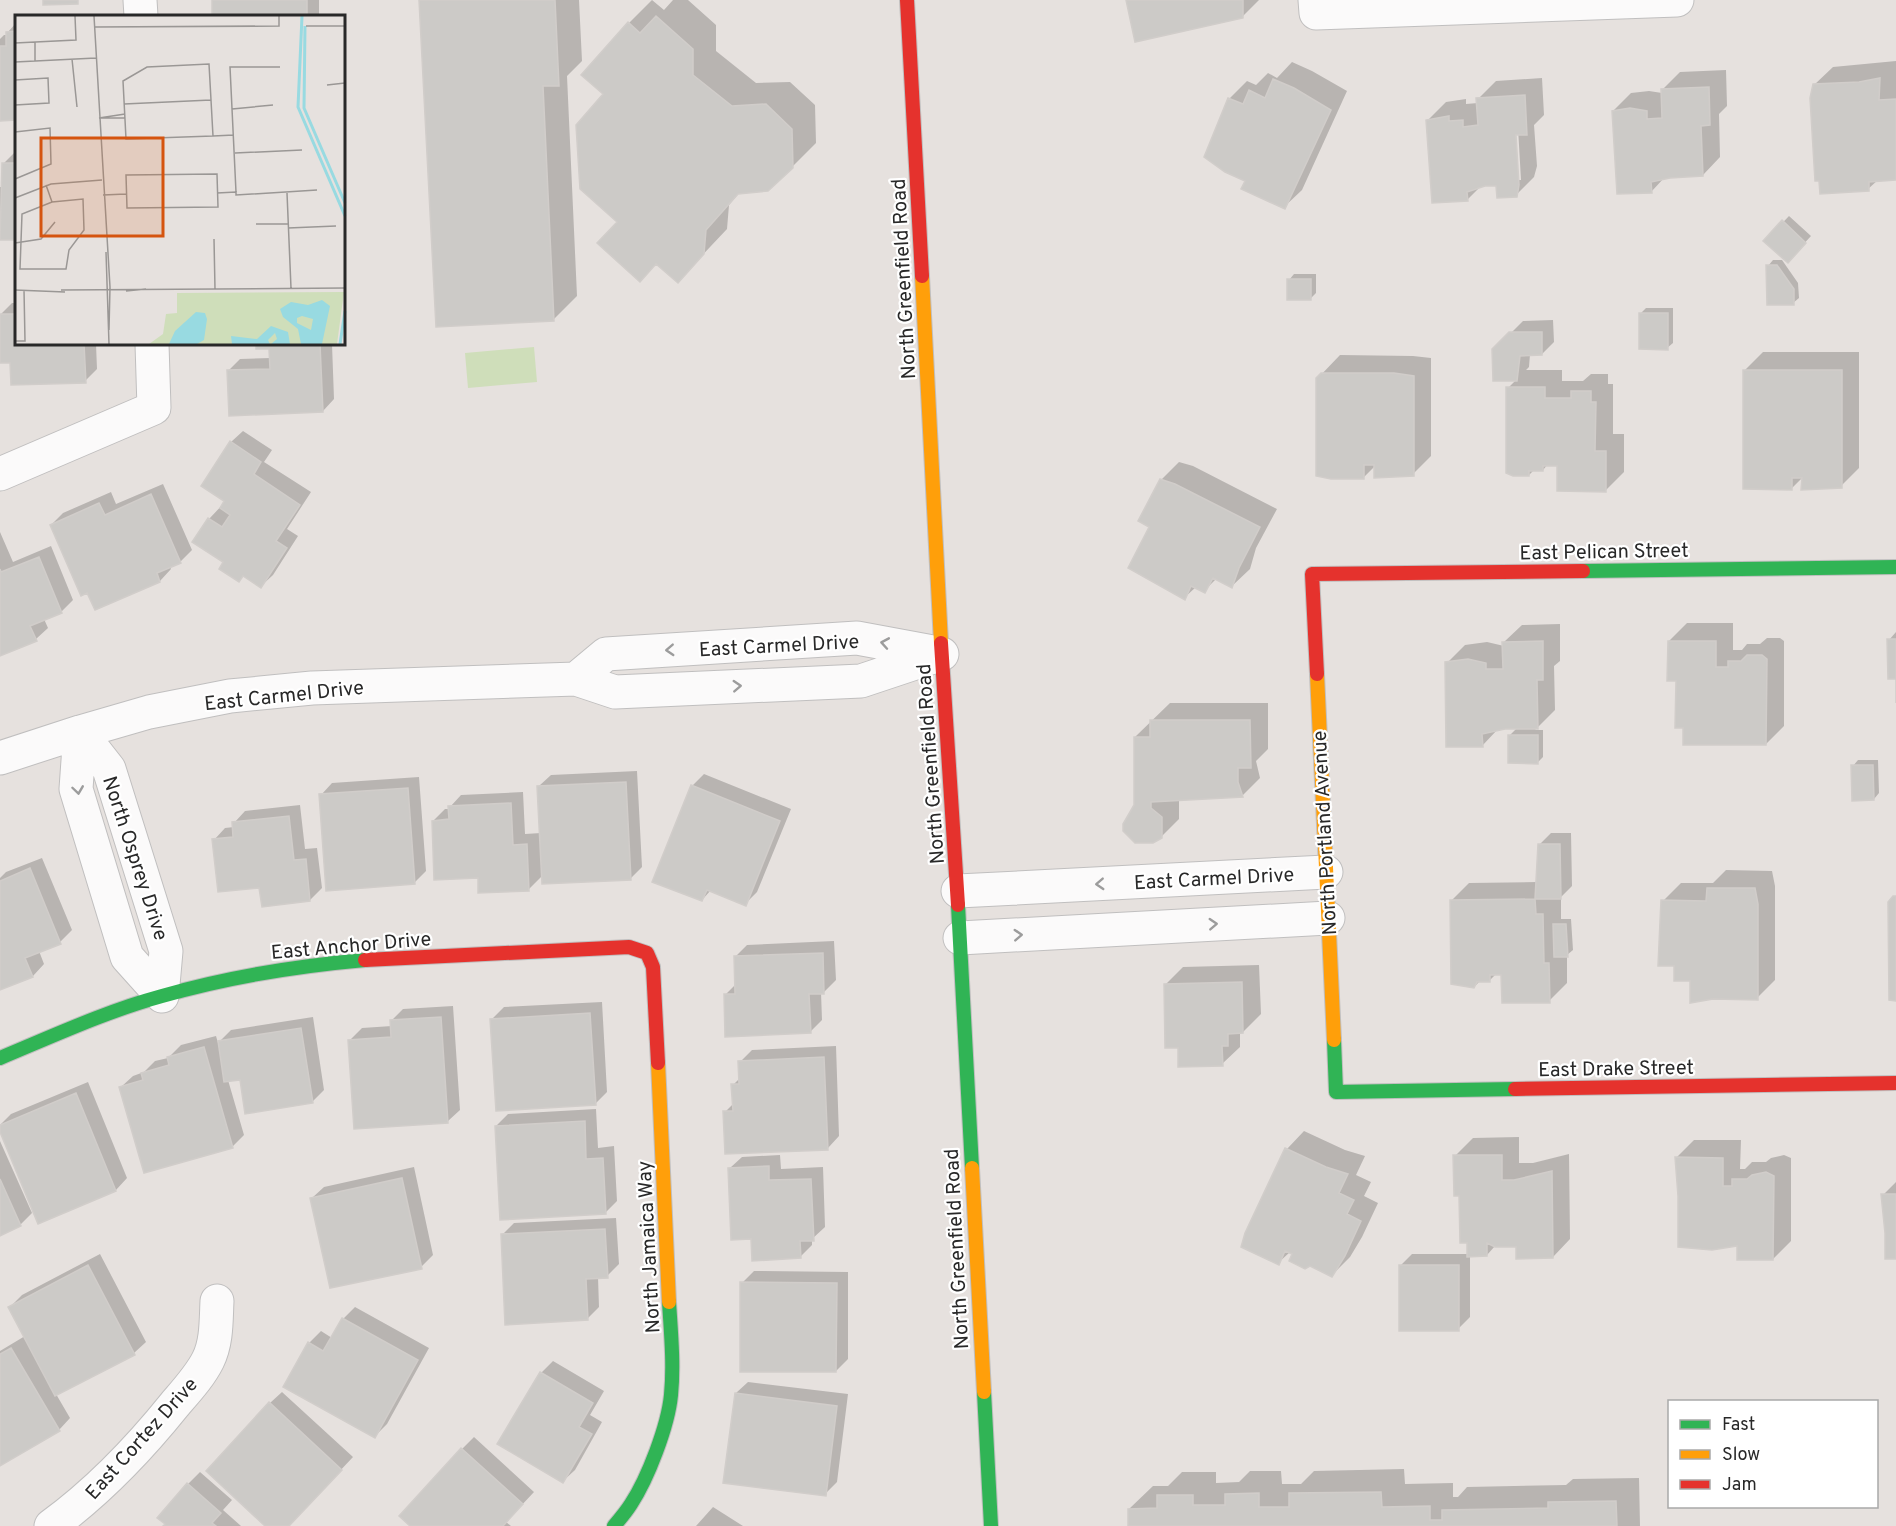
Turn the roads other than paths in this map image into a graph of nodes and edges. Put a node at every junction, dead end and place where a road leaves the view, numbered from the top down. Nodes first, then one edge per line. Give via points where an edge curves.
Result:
1 (140, 0) edge
2 (907, 0) edge
3 (1677, 0) edge
4 (1316, 6) edge
5 (141, 15) edge
6 (152, 345) edge
7 (0, 474) edge
8 (1896, 567) edge
9 (1312, 574) joint
10 (942, 654) junction
11 (80, 732) junction
12 (0, 758) edge
13 (1326, 872) junction
14 (958, 891) junction
15 (1328, 918) junction
16 (960, 938) junction
17 (647, 953) joint
18 (162, 996) junction
19 (0, 1058) edge
20 (1896, 1083) edge
21 (1336, 1092) joint
22 (217, 1301) dead end
23 (51, 1526) edge
24 (614, 1526) edge
25 (991, 1526) edge

1 - 5 street
2 - 10 street, North Greenfield Road
3 - 4 street
6 - 7 street via 154,408
8 - 9 street, East Pelican Street
9 - 13 street, North Portland Avenue
10 - 11 street, East Carmel Drive via 857,638 606,654 576,679 312,688 230,696 149,712
10 - 14 street, North Greenfield Road
11 - 12 street, East Carmel Drive
11 - 18 street, North Osprey Drive via 109,769 166,951
13 -> 14 street, East Carmel Drive
13 - 15 street, North Portland Avenue
14 - 16 street, North Greenfield Road
16 -> 15 street
15 - 21 street, North Portland Avenue
16 - 25 street, North Greenfield Road
17 - 18 street, East Anchor Drive via 630,948 317,964
17 - 24 street, North Jamaica Way via 653,967 671,1395 648,1470 632,1503
18 - 19 street, East Anchor Drive
20 - 21 street, East Drake Street
22 - 23 street, East Cortez Drive via 216,1332 209,1359 190,1385 124,1463

